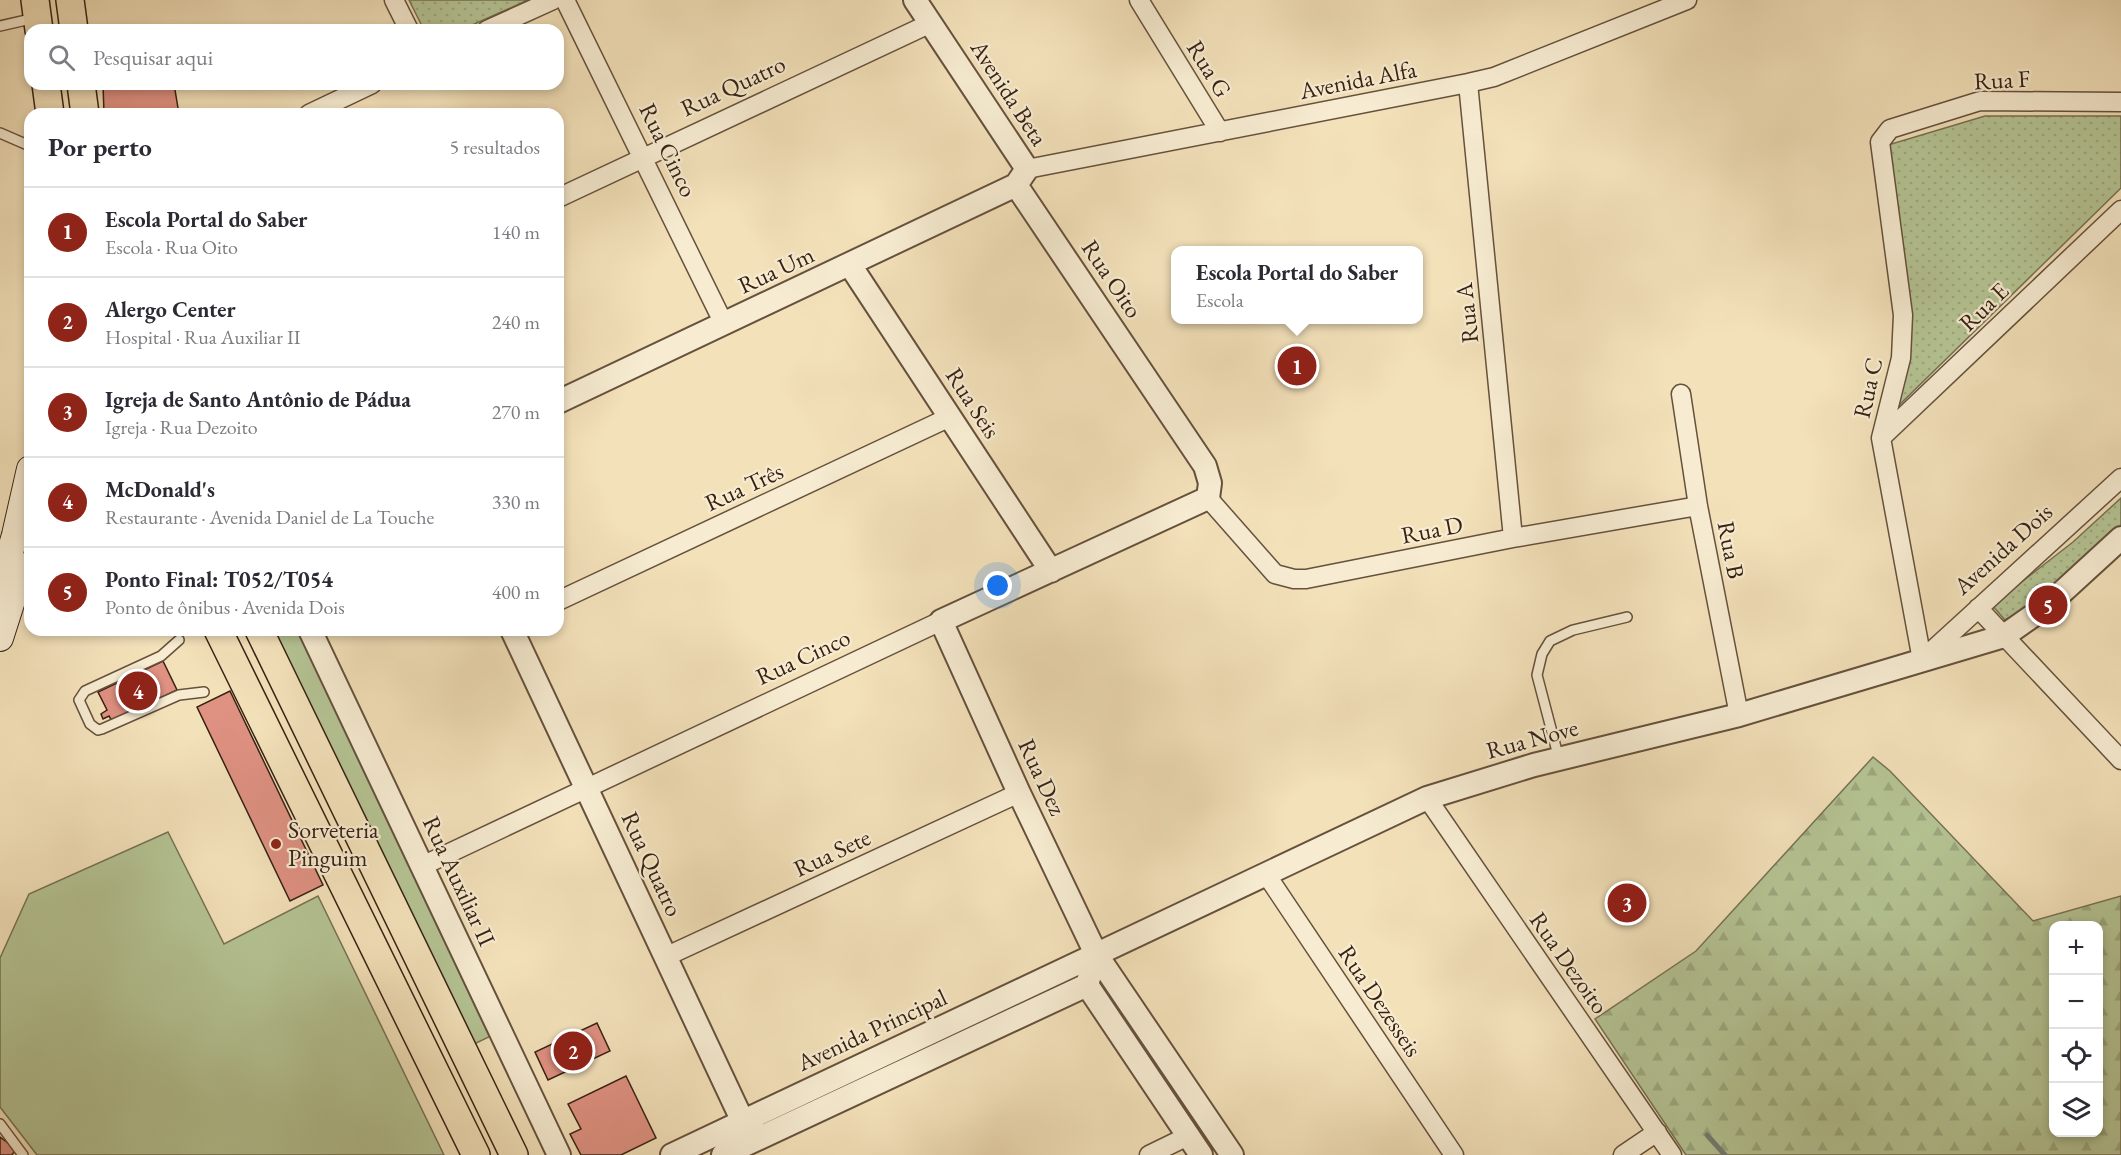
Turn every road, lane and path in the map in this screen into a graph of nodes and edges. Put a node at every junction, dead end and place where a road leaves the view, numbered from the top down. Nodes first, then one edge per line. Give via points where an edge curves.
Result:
1 (70, 0) edge
2 (394, 0) edge
3 (553, 0) edge
4 (565, 0) edge
5 (915, 0) edge
6 (1139, 0) edge
7 (1687, 0) edge
8 (37, 16) edge
9 (930, 23) junction
10 (73, 24) edge
11 (406, 24) edge
12 (500, 24) edge
13 (2, 25) edge
14 (1468, 83) junction
15 (47, 90) edge
16 (82, 90) edge
17 (359, 90) edge
18 (2121, 102) edge
19 (49, 108) edge
20 (84, 108) edge
21 (322, 108) edge
22 (1890, 129) joint
23 (1220, 132) junction
24 (0, 133) edge
25 (24, 143) edge
26 (642, 159) junction
27 (1022, 177) junction
28 (564, 195) edge
29 (2121, 210) edge
30 (850, 265) junction
31 (724, 324) junction
32 (1681, 394) dead end
33 (564, 399) edge
34 (950, 417) junction
35 (1881, 438) junction
36 (2121, 478) edge
37 (24, 493) edge
38 (1208, 498) junction
39 (1698, 506) junction
40 (1513, 538) junction
41 (2121, 538) edge
42 (24, 564) edge
43 (1051, 571) junction
44 (0, 587) edge
45 (564, 598) edge
46 (1978, 608) junction
47 (1627, 617) dead end
48 (941, 621) junction
49 (221, 636) edge
50 (262, 636) edge
51 (313, 636) edge
52 (515, 636) edge
53 (2004, 636) junction
54 (0, 638) edge
55 (179, 640) dead end
56 (1922, 660) junction
57 (204, 693) dead end
58 (1739, 715) junction
59 (1559, 759) junction
60 (2121, 760) edge
61 (587, 790) junction
62 (1018, 792) junction
63 (1427, 798) junction
64 (422, 866) junction
65 (1266, 874) junction
66 (1096, 954) junction
67 (665, 957) junction
68 (1087, 985) junction
69 (0, 1124) edge
70 (747, 1131) junction
71 (1657, 1132) junction
72 (1188, 1136) junction
73 (23, 1155) edge
74 (476, 1155) edge
75 (514, 1155) edge
76 (559, 1155) edge
77 (672, 1155) edge
78 (723, 1155) edge
79 (1149, 1155) edge
80 (1201, 1155) edge
81 (1232, 1155) edge
82 (1454, 1155) edge
83 (1623, 1155) edge
84 (1672, 1155) edge

1 - 10 main road
2 - 11 street
3 - 12 street
4 - 26 street, Rua Cinco
5 - 9 street, Avenida Beta
6 - 23 street, Rua G
7 - 14 street, Avenida Alfa via 1494,77
8 - 13 lane
9 - 26 street, Rua Quatro
9 - 27 street, Avenida Beta
14 - 23 street, Avenida Alfa
14 - 40 street, Rua A
15 - 19 main road
16 - 20 main road
17 - 21 street
18 - 22 street, Rua F via 1980,101
22 - 35 street, Rua C via 1883,135 1879,149 1903,315 1901,358
23 - 27 street, Avenida Alfa
24 - 25 lane
26 - 28 street, Rua Quatro
26 - 31 street, Rua Cinco
27 - 30 street, Rua Um
27 - 38 street, Rua Oito via 1205,466 1210,483
29 - 35 street, Rua E
30 - 31 street, Rua Um
30 - 34 street, Rua Seis
31 - 33 street, Rua Um
32 - 39 street, Rua B
34 - 43 street, Rua Seis
34 - 45 street, Rua Três
35 - 56 street, Rua C
36 - 46 street, Avenida Dois
37 - 44 main road
38 - 40 street, Rua D via 1275,574 1294,579
38 - 43 street, Rua Cinco
39 - 40 street, Rua D
39 - 58 street, Rua B
41 - 53 street via 2048,605
42 - 54 main road
43 - 48 street, Rua Cinco
46 - 53 street
46 - 56 street, Avenida Dois
47 - 59 lane via 1573,630 1550,641 1542,654 1537,675
48 - 61 street, Rua Cinco
48 - 62 street, Rua Dez
49 - 74 main road
50 - 75 main road
51 - 64 street, Rua Auxiliar II
52 - 61 street, Rua Quatro
53 - 56 street, Rua Nove
53 - 60 street
55 - 57 lane via 161,656 85,691 79,700 90,724 102,729 179,695
56 - 58 street, Rua Nove
58 - 59 street, Rua Nove
59 - 63 street, Rua Nove
61 - 64 street, Rua Cinco
61 - 67 street, Rua Quatro
62 - 66 street, Rua Dez
62 - 67 street, Rua Sete
63 - 65 street, Rua Nove
63 - 71 street, Rua Dezoito
64 - 76 street, Rua Auxiliar II
65 - 66 street, Rua Nove
65 - 82 street, Rua Dezesseis
66 - 68 street
66 - 70 street, Avenida Principal
66 - 81 street
67 - 70 street, Rua Quatro
68 - 70 street, Avenida Principal
68 - 72 street
69 - 73 lane
70 - 77 street, Avenida Principal
70 - 78 street, Avenida Principal
71 - 83 street
71 - 84 street, Rua Dezoito
72 - 79 street
72 - 80 street

